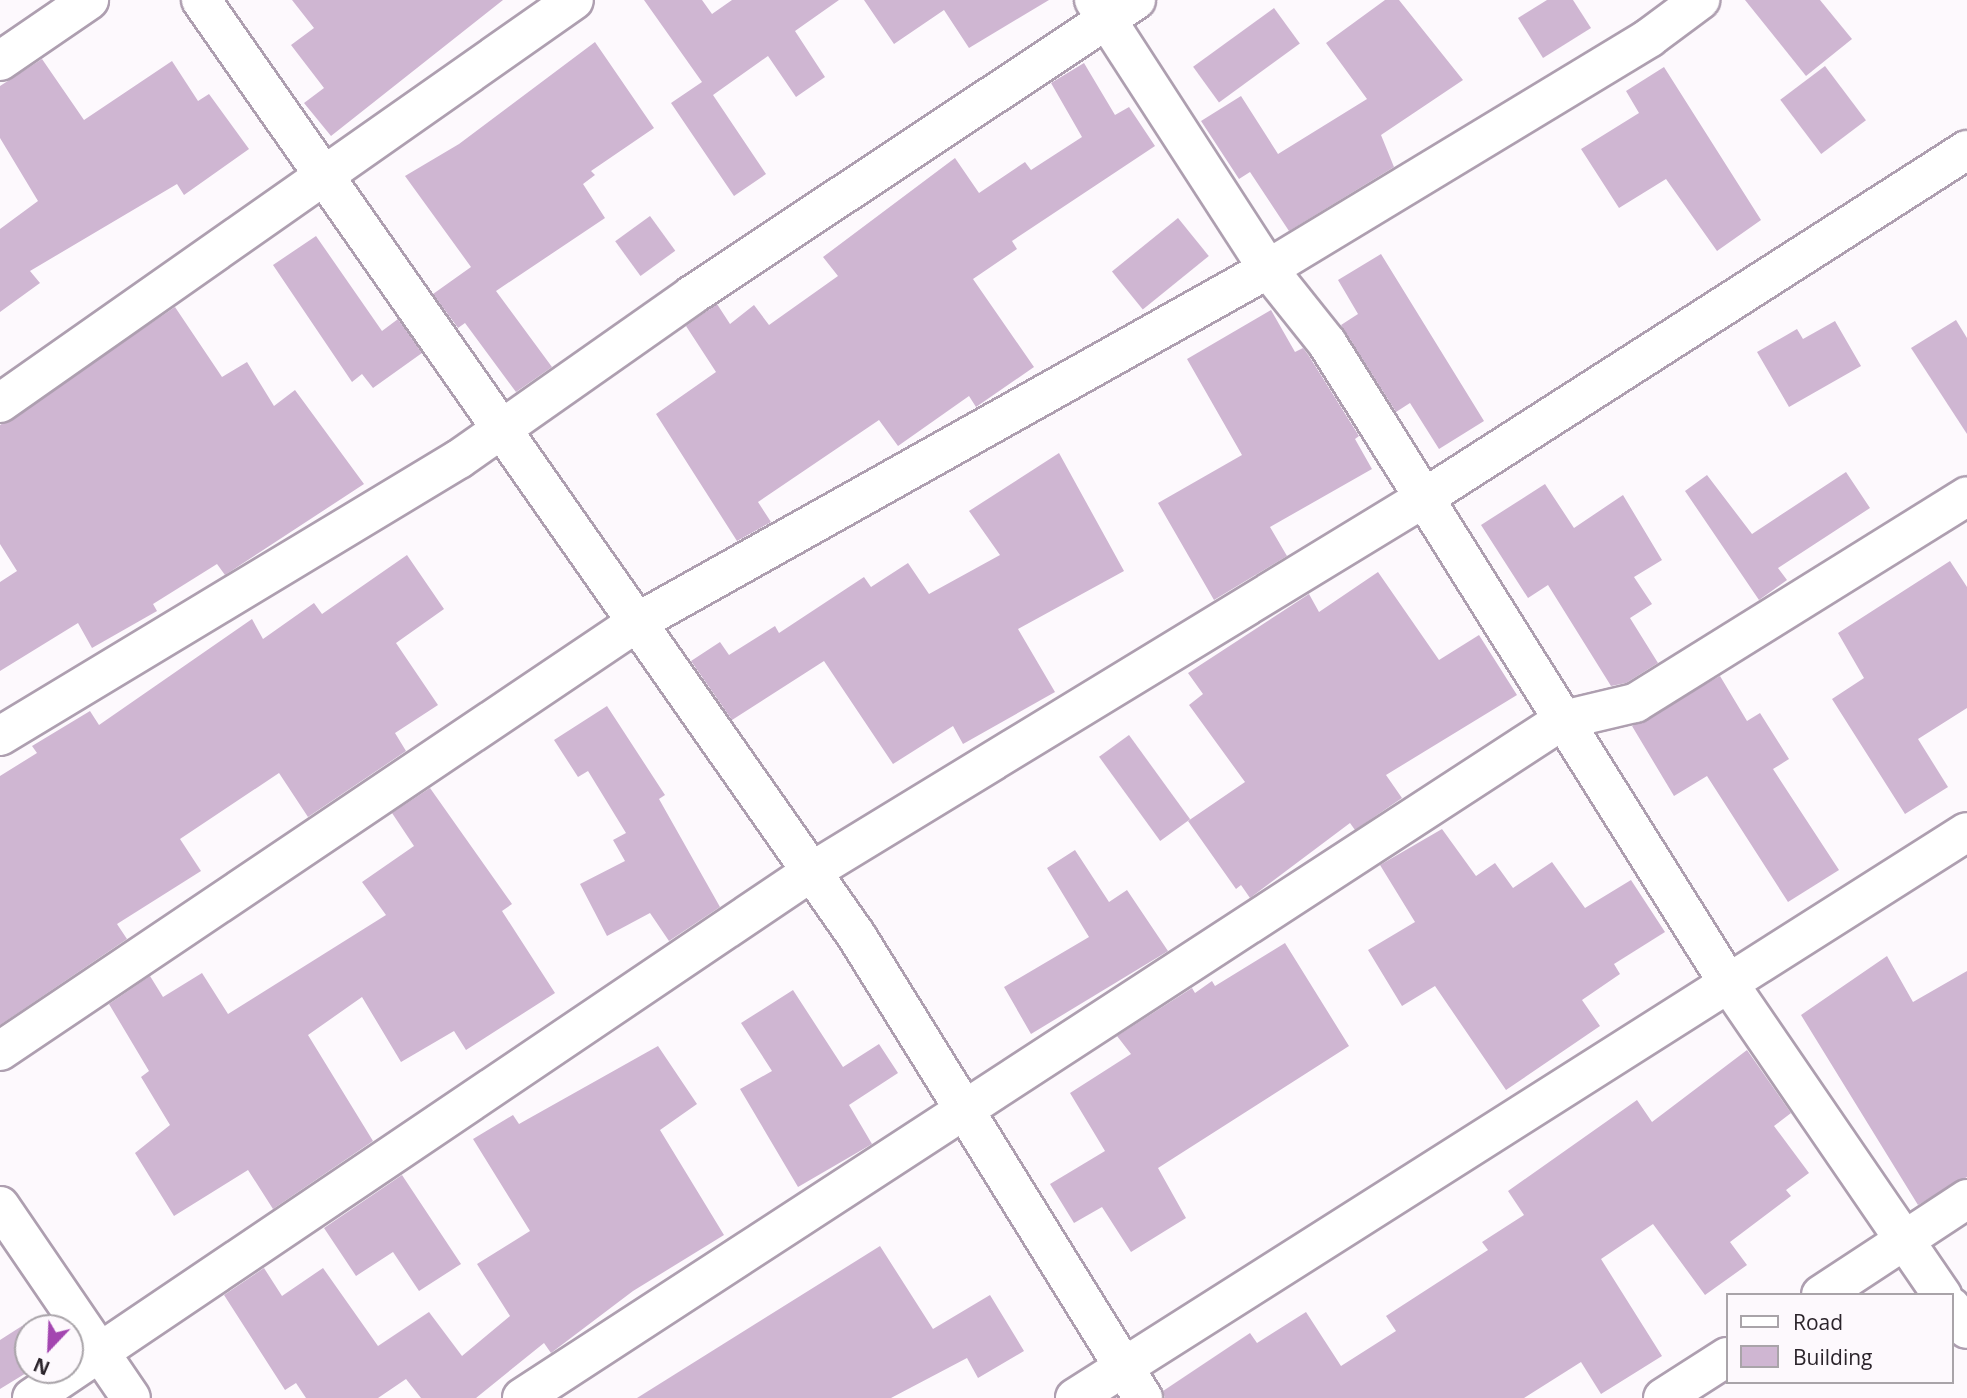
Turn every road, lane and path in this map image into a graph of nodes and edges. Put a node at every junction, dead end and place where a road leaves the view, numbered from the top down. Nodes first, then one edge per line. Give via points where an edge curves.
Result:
1 (89, 0) edge
2 (201, 0) edge
3 (574, 0) edge
4 (1700, 0) edge
5 (1114, 8) edge
6 (0, 61) edge
7 (1967, 150) edge
8 (325, 177) junction
9 (1268, 269) junction
10 (0, 402) edge
11 (501, 431) junction
12 (1967, 496) edge
13 (1424, 498) junction
14 (636, 623) junction
15 (1563, 720) junction
16 (0, 736) edge
17 (1967, 832) edge
18 (811, 872) junction
19 (1727, 981) junction
20 (0, 1051) edge
21 (962, 1107) junction
22 (1967, 1199) edge
23 (0, 1206) edge
24 (1900, 1242) junction
25 (1824, 1293) edge
26 (1940, 1293) edge
27 (1953, 1310) edge
28 (1967, 1329) edge
29 (101, 1355) junction
30 (1726, 1358) edge
31 (1123, 1366) junction
32 (32, 1398) edge
33 (131, 1398) edge
34 (522, 1398) edge
35 (1075, 1398) edge
36 (1143, 1398) edge
37 (1663, 1398) edge

1 - 6 street
2 - 8 street
3 - 8 street
4 - 9 street via 1649,38
5 - 9 street
5 - 11 street
7 - 13 street
8 - 10 street
8 - 11 street
9 - 13 street via 1327,343
9 - 14 street
11 - 14 street
11 - 16 street
12 - 15 street via 1634,704
13 - 15 street
13 - 18 street
14 - 18 street
14 - 20 street
15 - 19 street
15 - 21 street
17 - 19 street
18 - 21 street
18 - 29 street
19 - 24 street
19 - 31 street
21 - 31 street
21 - 34 street
22 - 24 street
23 - 29 street
24 - 25 street
24 - 26 street
27 - 28 street
29 - 32 street
29 - 33 street
30 - 37 street
31 - 35 street
31 - 36 street

